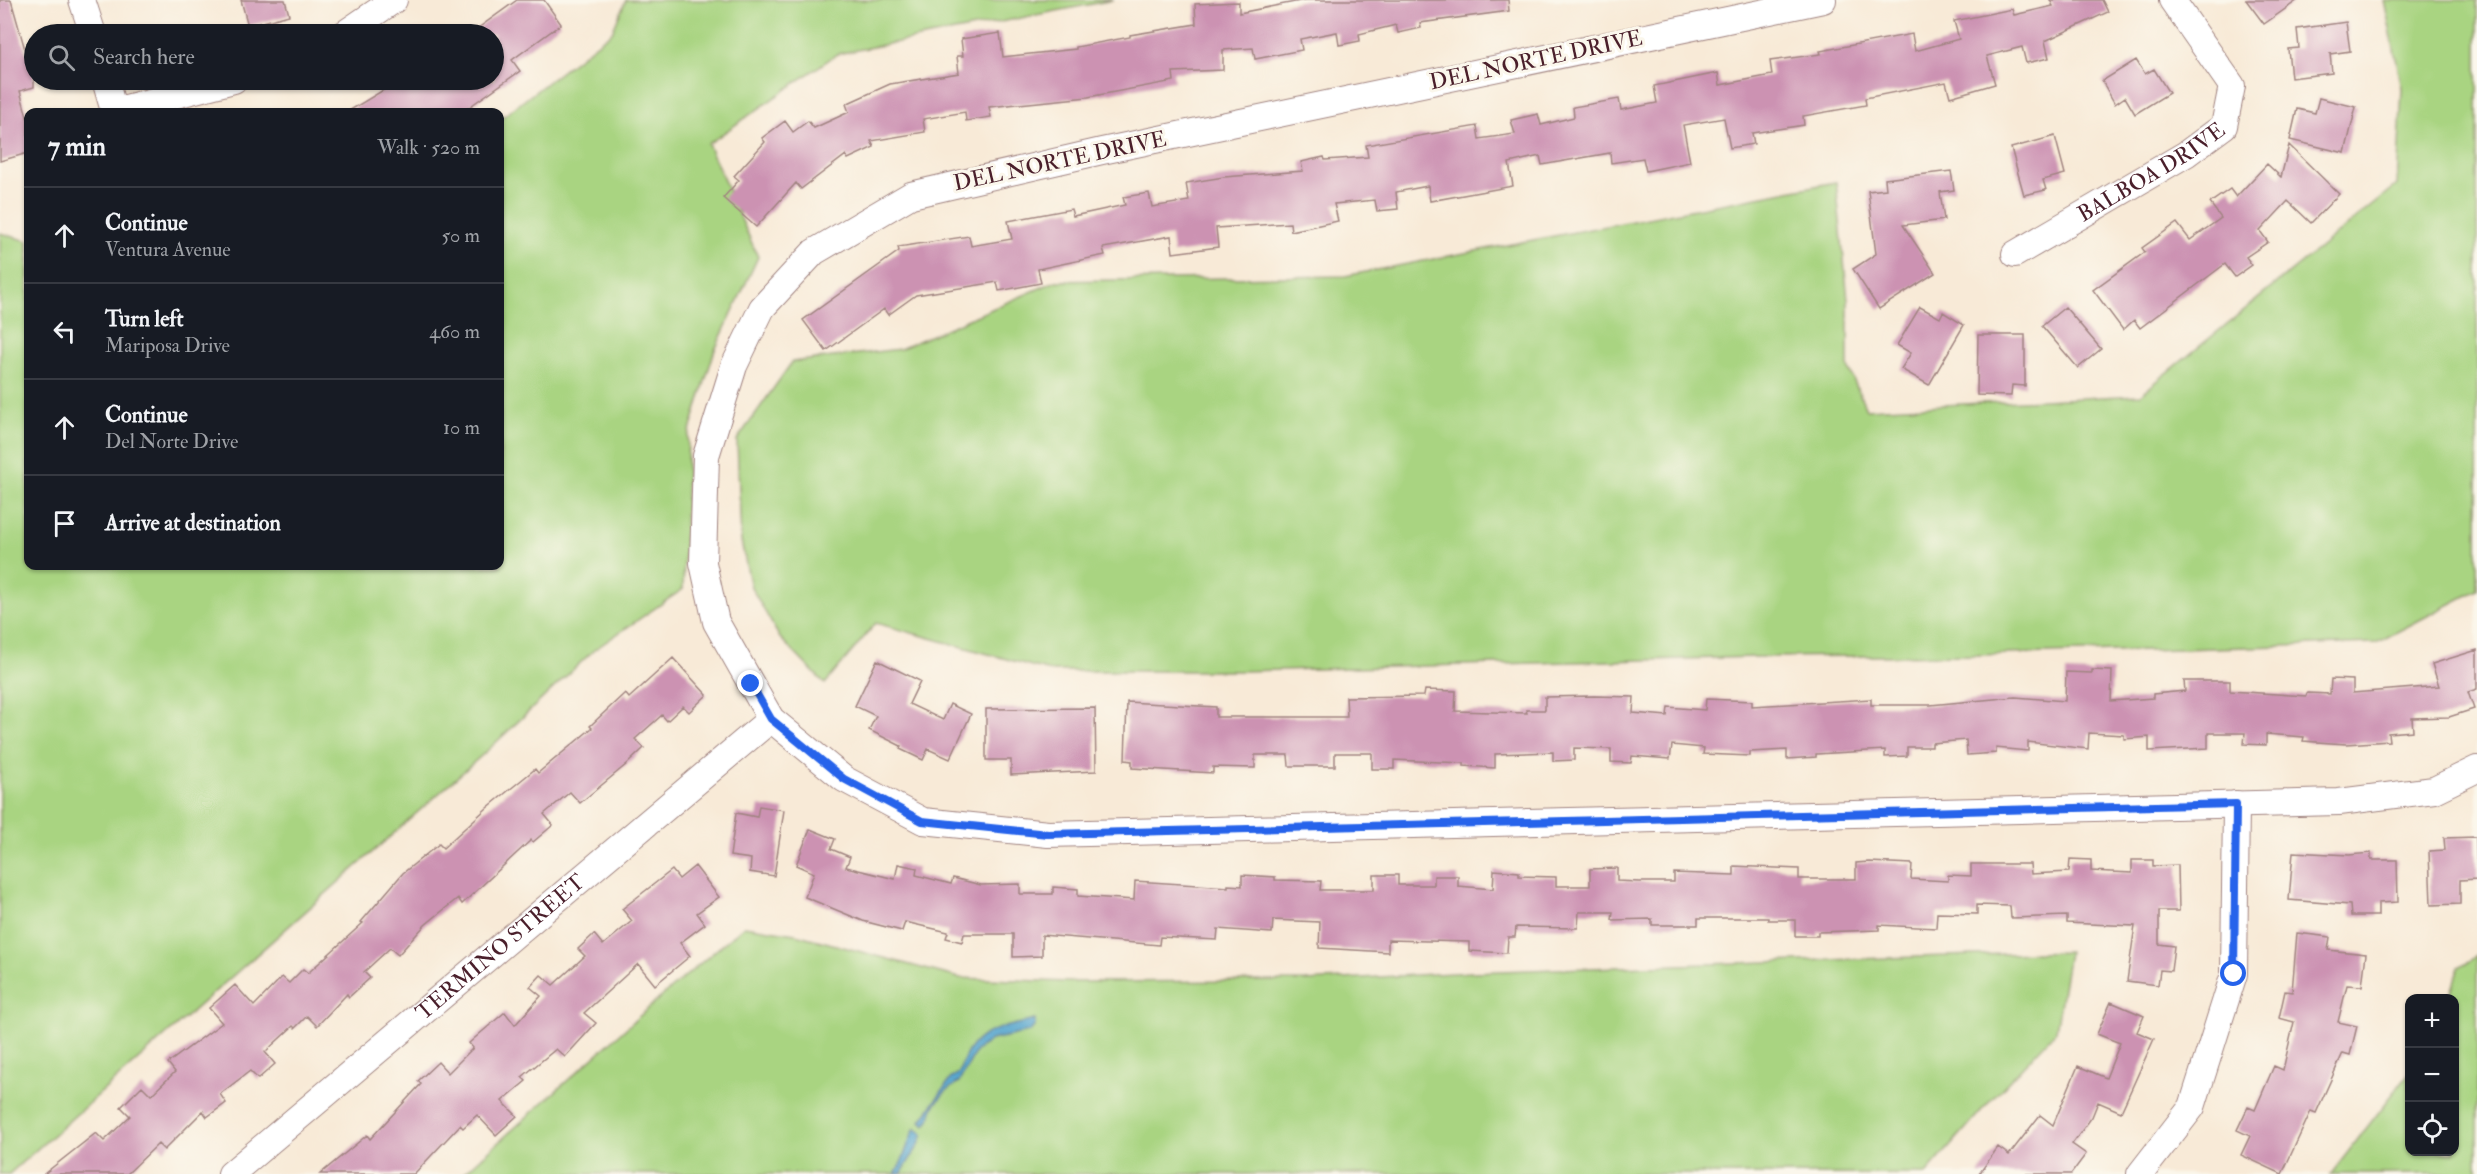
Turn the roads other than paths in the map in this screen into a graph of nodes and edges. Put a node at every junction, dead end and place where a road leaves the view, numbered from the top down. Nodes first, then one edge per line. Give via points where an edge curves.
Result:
1 (82, 0) edge
2 (394, 0) edge
3 (1823, 0) edge
4 (2172, 0) edge
5 (90, 24) edge
6 (359, 24) edge
7 (108, 90) edge
8 (195, 90) edge
9 (113, 108) edge
10 (126, 108) edge
11 (2015, 254) dead end
12 (771, 719) junction
13 (2477, 769) edge
14 (2236, 804) junction
15 (231, 1174) edge
16 (2139, 1174) edge

1 - 5 street
2 - 6 street
3 - 12 street, DEL NORTE DRIVE via 910,195 814,252 762,308 734,366 706,456 703,563 716,622
4 - 11 street, BALBOA DRIVE via 2232,86 2224,126 2186,154
7 - 9 street
8 - 10 street
12 - 14 street via 844,779 922,821 1048,834
12 - 15 street, TERMINO STREET
13 - 14 street via 2434,790 2339,802
14 - 16 street via 2234,974 2192,1107

